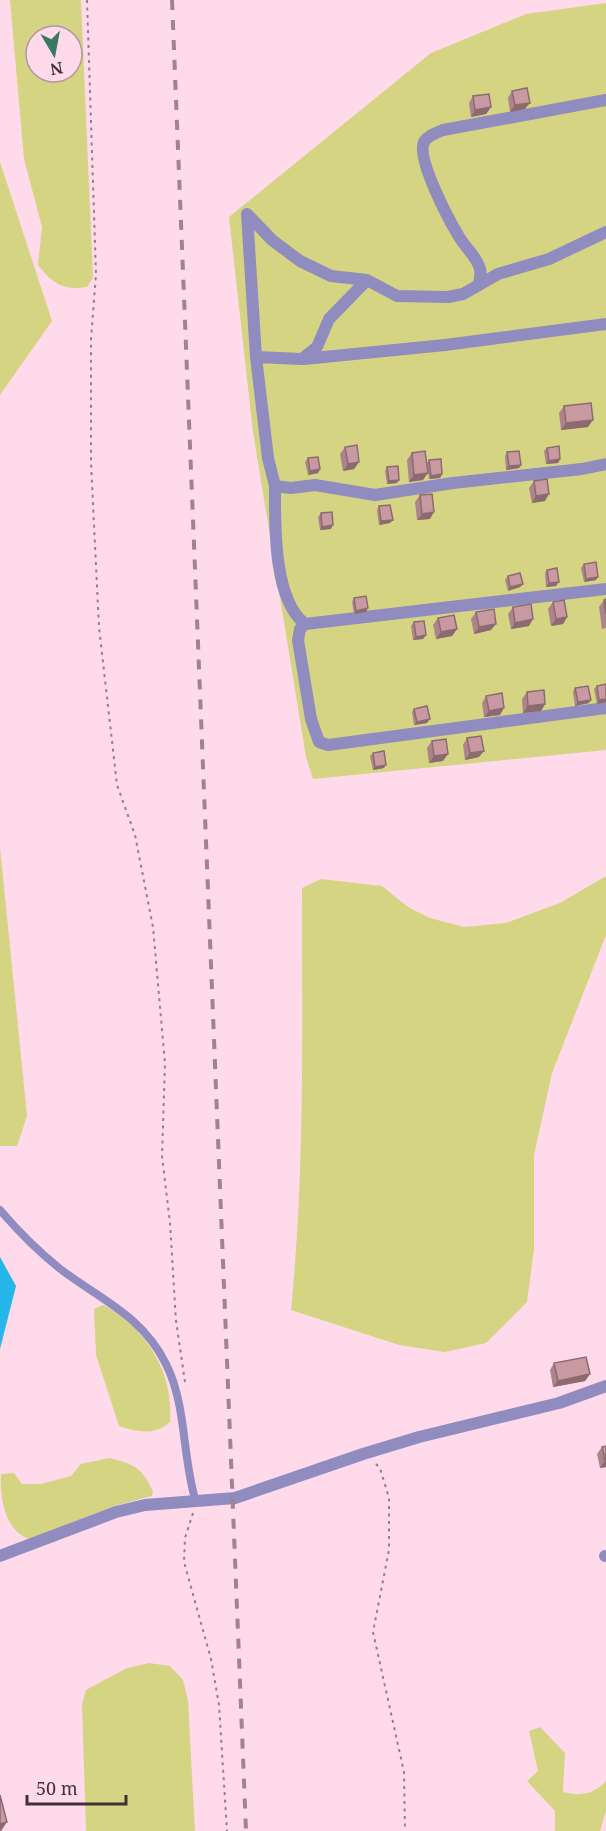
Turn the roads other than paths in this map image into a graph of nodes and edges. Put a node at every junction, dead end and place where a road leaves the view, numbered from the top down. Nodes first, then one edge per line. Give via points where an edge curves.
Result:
1 (606, 100) edge
2 (606, 232) edge
3 (368, 280) junction
4 (479, 284) junction
5 (606, 324) edge
6 (256, 357) junction
7 (302, 359) junction
8 (606, 464) edge
9 (275, 486) junction
10 (606, 589) edge
11 (305, 624) junction
12 (606, 708) edge
13 (0, 1210) edge
14 (606, 1386) edge
15 (196, 1502) junction
16 (0, 1556) edge

1 - 4 street via 443,130 424,142 426,168 457,234 479,265
2 - 4 street via 549,259 517,266
3 - 4 street via 397,296 448,297 463,294
3 - 6 street via 331,276 300,261 247,214
3 - 7 street via 329,319 317,347
5 - 7 street
6 - 7 street
6 - 9 street
8 - 9 street via 375,495 315,485
9 - 11 street via 283,583 288,603
10 - 11 street
11 - 12 street via 298,640 311,719 319,742 328,745
13 - 15 lane via 60,1268 106,1298 136,1322 154,1343 175,1390 188,1477
14 - 15 street via 559,1403 363,1454 235,1498
15 - 16 street via 145,1505 116,1512

